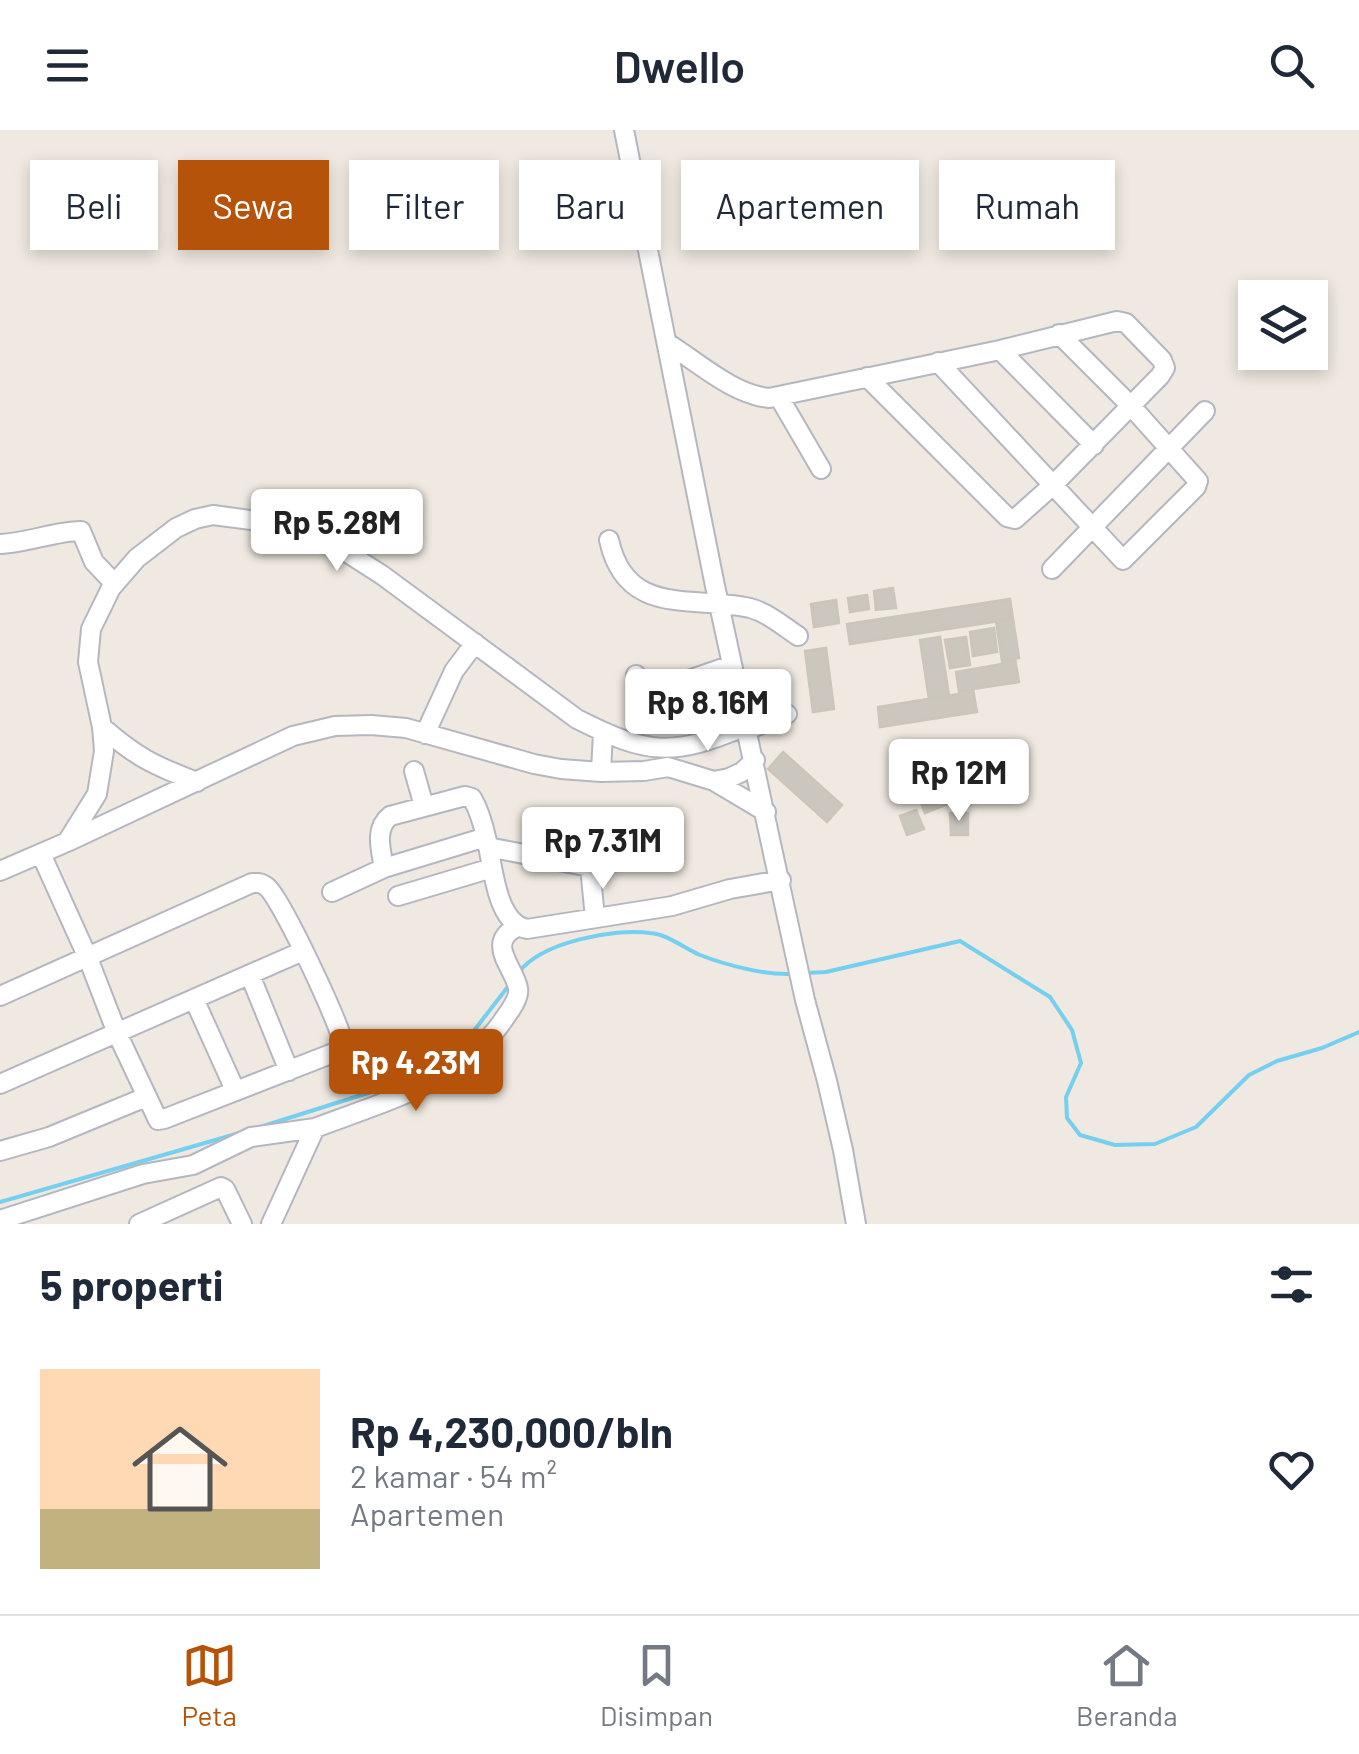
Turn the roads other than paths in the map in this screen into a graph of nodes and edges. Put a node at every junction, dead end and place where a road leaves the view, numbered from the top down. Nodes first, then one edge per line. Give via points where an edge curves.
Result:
1 (624, 130) edge
2 (1060, 334) junction
3 (667, 343) junction
4 (1000, 350) junction
5 (938, 362) junction
6 (867, 377) junction
7 (779, 397) junction
8 (1132, 406) junction
9 (1205, 410) dead end
10 (1094, 445) junction
11 (1169, 446) junction
12 (821, 468) dead end
13 (1053, 485) junction
14 (1091, 527) junction
15 (609, 540) dead end
16 (0, 544) edge
17 (1052, 569) dead end
18 (114, 584) junction
19 (719, 604) junction
20 (798, 636) dead end
21 (475, 643) junction
22 (732, 664) junction
23 (636, 675) dead end
24 (787, 714) dead end
25 (102, 727) junction
26 (747, 728) junction
27 (603, 732) junction
28 (426, 734) junction
29 (668, 758) junction
30 (754, 760) junction
31 (414, 771) dead end
32 (600, 772) junction
33 (714, 781) junction
34 (197, 782) junction
35 (424, 806) junction
36 (766, 812) junction
37 (67, 842) junction
38 (487, 842) junction
39 (591, 842) dead end
40 (41, 854) junction
41 (590, 867) junction
42 (384, 868) junction
43 (492, 868) junction
44 (0, 871) edge
45 (781, 880) junction
46 (332, 892) dead end
47 (398, 896) dead end
48 (595, 918) junction
49 (517, 927) junction
50 (303, 951) junction
51 (88, 958) junction
52 (250, 975) junction
53 (0, 996) edge
54 (194, 999) junction
55 (117, 1032) junction
56 (289, 1070) junction
57 (0, 1084) edge
58 (235, 1090) junction
59 (146, 1097) junction
60 (314, 1128) junction
61 (0, 1151) edge
62 (0, 1220) edge
63 (139, 1224) edge
64 (242, 1224) edge
65 (271, 1224) edge
66 (856, 1224) edge

1 - 3 street
2 - 4 street
2 - 8 street
2 - 8 street via 1126,323 1165,368
3 - 7 street via 729,383 759,397
3 - 19 street
4 - 5 street
4 - 10 street
5 - 6 street
5 - 13 street
6 - 7 street
6 - 13 street via 1008,517 1020,516
7 - 12 street
8 - 10 street
8 - 11 street
9 - 11 street
10 - 13 street
11 - 14 street
11 - 14 street via 1198,480 1196,486 1124,559
13 - 14 street
14 - 17 street
15 - 19 street via 620,572 643,591 670,601
16 - 18 street via 81,532 94,562
18 - 21 street via 137,558 195,519 273,522 332,543
18 - 25 street via 91,630 88,662
19 - 20 street via 767,614
19 - 22 street
21 - 27 street
21 - 28 street via 454,671
22 - 23 street via 651,693
22 - 26 street
24 - 26 street
25 - 34 street via 132,753
25 - 37 street via 97,794
26 - 29 street
26 - 30 street
27 - 29 street
27 - 32 street
28 - 32 street via 534,764
28 - 34 street via 334,726 293,736
29 - 32 street via 644,771
29 - 33 street
30 - 33 street via 742,772
30 - 36 street
31 - 35 street
33 - 36 street
34 - 37 street
35 - 38 street via 468,796
35 - 42 street via 384,820
36 - 45 street
37 - 40 street
38 - 41 street
38 - 42 street
38 - 43 street
39 - 41 street
40 - 44 street
40 - 51 street
41 - 48 street
42 - 46 street
43 - 47 street
43 - 49 street
45 - 48 street
45 - 66 street
48 - 49 street
49 - 60 street via 508,932 502,952 517,998 475,1053 428,1084
50 - 51 street via 270,890 252,883
50 - 52 street
50 - 56 street via 344,1046
51 - 53 street
51 - 55 street
52 - 54 street
52 - 56 street
54 - 55 street
54 - 58 street
55 - 57 street
55 - 59 street
56 - 58 street
58 - 59 street via 160,1120
59 - 61 street
60 - 62 street via 251,1138 193,1165 143,1174
60 - 65 street
63 - 64 street via 221,1187

